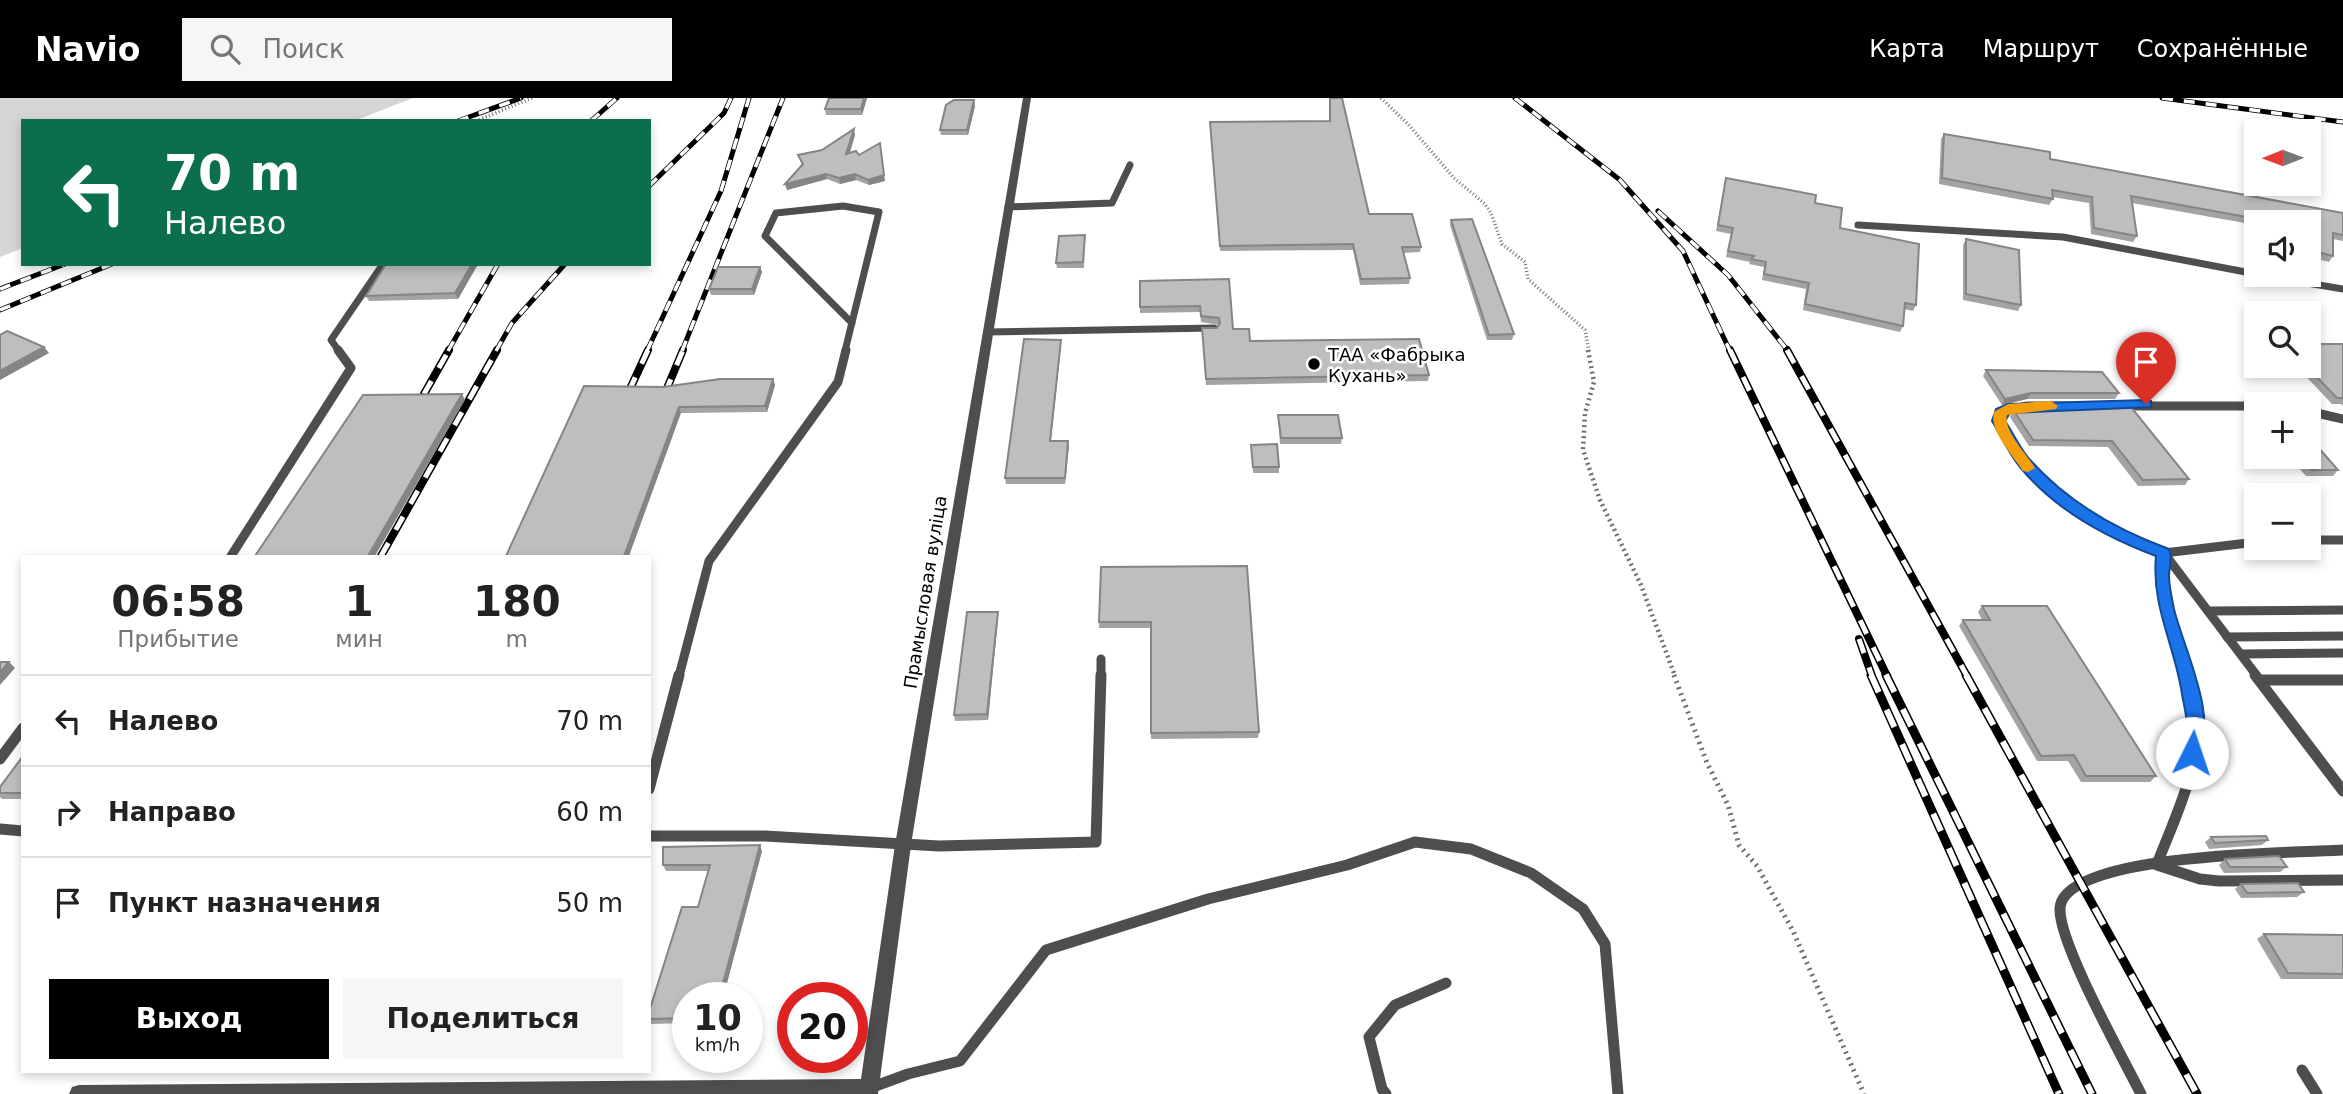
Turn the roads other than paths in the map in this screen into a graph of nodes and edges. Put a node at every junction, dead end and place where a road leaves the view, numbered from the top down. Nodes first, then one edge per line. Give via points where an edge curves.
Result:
1 (1027, 98) edge
2 (1130, 165) dead end
3 (1009, 207) junction
4 (1858, 225) dead end
5 (382, 266) edge
6 (2244, 271) edge
7 (2321, 285) edge
8 (2343, 289) edge
9 (852, 323) junction
10 (1213, 328) edge
11 (987, 332) junction
12 (2244, 406) edge
13 (2321, 414) edge
14 (2343, 419) edge
15 (2321, 540) edge
16 (2343, 540) edge
17 (2244, 543) edge
18 (2164, 553) junction
19 (232, 555) edge
20 (2343, 610) edge
21 (2207, 611) junction
22 (2227, 636) junction
23 (2343, 636) edge
24 (2343, 653) edge
25 (2241, 654) junction
26 (1101, 659) dead end
27 (2261, 680) junction
28 (2343, 680) edge
29 (21, 730) edge
30 (0, 760) edge
31 (651, 781) edge
32 (2343, 791) edge
33 (0, 829) edge
34 (21, 831) edge
35 (651, 835) edge
36 (903, 845) junction
37 (2343, 850) edge
38 (2157, 864) junction
39 (2343, 880) edge
40 (1446, 983) dead end
41 (2302, 1070) dead end
42 (869, 1091) edge
43 (79, 1094) edge
44 (1386, 1094) edge
45 (1618, 1094) edge
46 (2141, 1094) edge
47 (2316, 1094) edge

1 - 3 street, Прамысловая вуліца
2 - 3 lane via 1112,203
3 - 11 street, Прамысловая вуліца
4 - 6 lane via 2063,237
5 - 19 lane via 331,340 351,368
7 - 8 lane
9 - 9 lane via 879,212 843,206 775,214 765,236
9 - 31 lane via 838,382 709,561
10 - 11 lane
11 - 36 street, Прамысловая вуліца
12 - 18 lane via 2064,405 2001,412 1998,421 2004,432 2045,485 2095,523
13 - 14 lane
15 - 16 lane
17 - 18 lane
18 - 21 lane
18 - 38 lane via 2161,578 2166,609 2190,689 2196,730 2188,776
20 - 21 lane
21 - 22 lane
22 - 23 lane
22 - 25 lane
24 - 25 lane
25 - 27 lane
26 - 36 lane via 1096,842
27 - 28 lane
27 - 32 lane
29 - 30 lane
33 - 34 lane
35 - 36 lane via 765,836
36 - 42 street, Прамысловая вуліца
37 - 38 lane via 2213,855
38 - 39 lane via 2219,881
38 - 46 lane via 2083,883 2071,888 2061,901 2066,940
40 - 44 lane via 1395,1005 1369,1037
41 - 47 lane
42 - 43 street
42 - 45 lane via 908,1074 960,1061 1046,950 1415,842 1471,849 1531,873 1583,909 1605,944

